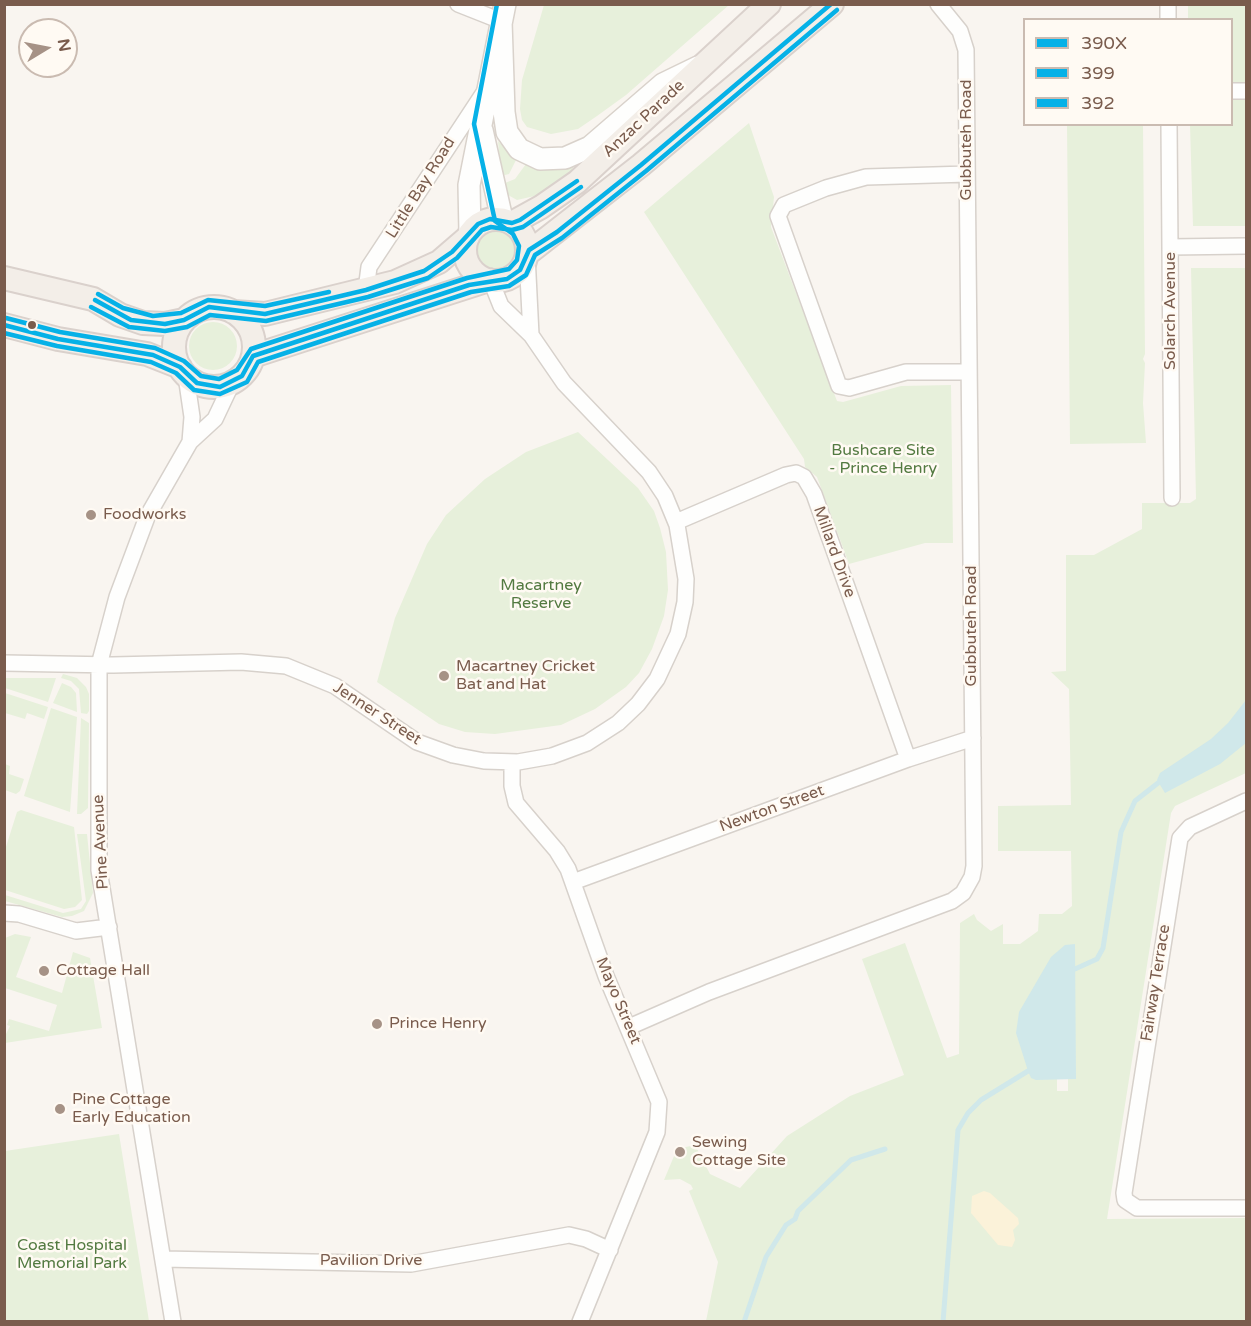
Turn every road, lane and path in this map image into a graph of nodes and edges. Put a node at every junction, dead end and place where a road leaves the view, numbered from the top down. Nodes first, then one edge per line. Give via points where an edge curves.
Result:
1 (458, 4) edge
2 (770, 4) edge
3 (832, 4) edge
4 (938, 4) edge
5 (503, 13) edge
6 (704, 65) junction
7 (486, 89) junction
8 (481, 124) junction
9 (1169, 126) edge
10 (967, 174) junction
11 (507, 221) junction
12 (469, 235) junction
13 (1246, 246) edge
14 (1170, 247) junction
15 (527, 254) junction
16 (4, 278) edge
17 (490, 280) junction
18 (366, 290) junction
19 (233, 312) junction
20 (184, 320) junction
21 (4, 325) edge
22 (531, 335) junction
23 (253, 356) junction
24 (183, 372) junction
25 (969, 372) junction
26 (232, 383) junction
27 (190, 441) junction
28 (1172, 498) dead end
29 (676, 522) junction
30 (4, 663) edge
31 (99, 665) junction
32 (973, 738) junction
33 (908, 759) junction
34 (512, 763) junction
35 (1246, 801) edge
36 (573, 882) junction
37 (4, 913) edge
38 (109, 927) junction
39 (629, 1027) junction
40 (1246, 1208) edge
41 (610, 1250) junction
42 (163, 1259) junction
43 (173, 1322) edge
44 (580, 1322) edge

1 - 5 street
2 - 6 main road, Anzac Parade
3 - 15 main road, Anzac Parade via 641,165
4 - 10 street, Gubbuteh Road via 960,31 966,46
5 - 6 street via 507,132 519,149 540,159 565,158 590,147 663,84
5 - 7 street, Little Bay Road
6 - 11 main road, Anzac Parade via 577,182 541,207
7 - 8 street, Little Bay Road
7 - 18 street, Little Bay Road via 369,267
8 - 11 street, Little Bay Road
8 - 12 street, Little Bay Road via 469,185
9 - 14 street, Solarch Avenue
10 - 25 street, Gubbuteh Road
10 - 25 street via 866,177 784,205 778,216 839,386 849,388 906,372
11 - 12 main road via 484,221
11 - 15 main road via 524,236
12 - 17 main road via 465,251 468,264 478,275
12 - 18 main road via 424,271
13 - 14 street
14 - 28 street, Solarch Avenue
15 - 17 main road via 514,275
15 - 22 street
16 - 20 main road via 93,299 143,323
17 - 22 street, Jenner Street via 501,306
17 - 23 main road
18 - 19 main road via 265,314
19 - 20 main road via 209,307
19 - 23 main road via 251,330
20 - 24 main road via 174,343
21 - 24 main road via 57,339 147,354
22 - 29 street, Jenner Street via 572,393 649,472
23 - 26 main road via 246,372
24 - 26 main road via 208,387
24 - 27 street, Pine Avenue via 192,417
25 - 32 street, Gubbuteh Road
26 - 27 street via 215,418
27 - 31 street, Pine Avenue via 147,517 117,597
29 - 33 street, Millard Drive via 786,475 796,473 804,477 814,494
29 - 34 street, Jenner Street via 685,560 686,594 676,639 657,679 630,712 601,735 552,756
30 - 31 street, Jenner Street
31 - 34 street, Jenner Street via 241,662 286,666 335,686 426,746 477,760
31 - 38 street, Pine Avenue via 98,851
32 - 33 street, Newton Street
32 - 39 street, Gubbuteh Road via 974,866 970,881 957,898 709,992
33 - 36 street, Newton Street
34 - 36 street, Mayo Street via 516,803 557,851
35 - 40 street, Fairway Terrace via 1181,835 1124,1193 1128,1204 1143,1209
36 - 39 street, Mayo Street via 606,976
37 - 38 street via 76,931
38 - 42 street, Pine Avenue
39 - 41 street, Mayo Street via 658,1098 660,1116
41 - 42 street, Pavilion Drive via 569,1235 411,1264
41 - 44 street, Mayo Street
42 - 43 street, Pine Avenue

